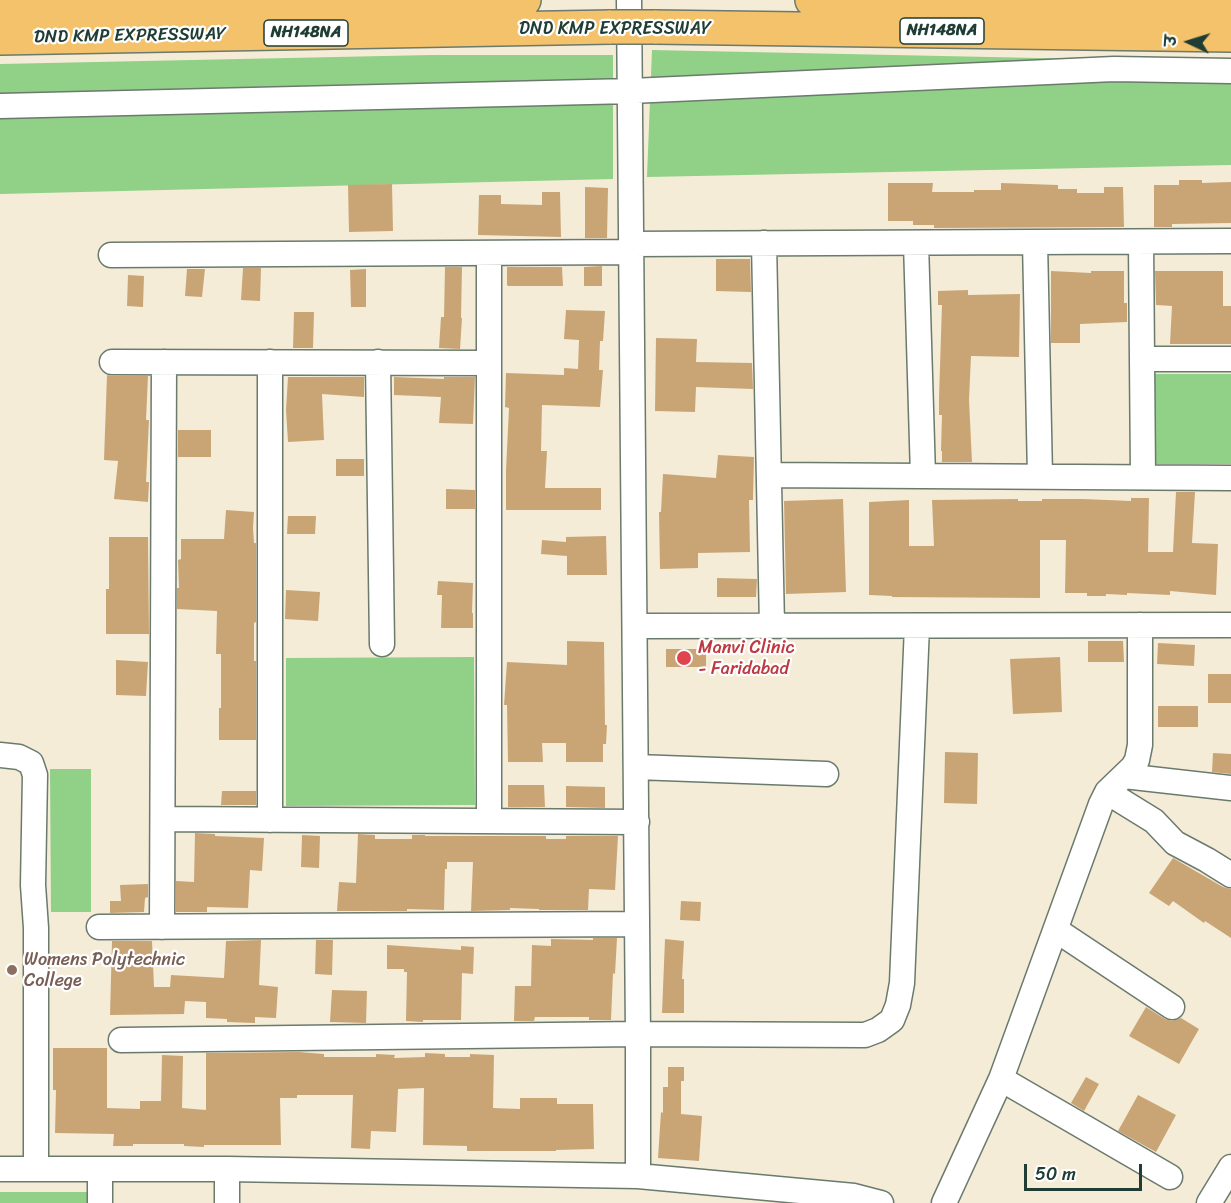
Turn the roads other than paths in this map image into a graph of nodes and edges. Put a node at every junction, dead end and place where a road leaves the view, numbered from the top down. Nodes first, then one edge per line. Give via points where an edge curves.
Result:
1 (524, 0) edge
2 (629, 0) edge
3 (812, 0) edge
4 (1231, 4) edge
5 (0, 9) edge
6 (1231, 35) edge
7 (0, 38) edge
8 (1231, 71) edge
9 (631, 91) junction
10 (0, 106) edge
11 (1035, 242) junction
12 (1141, 242) junction
13 (1231, 242) edge
14 (764, 243) junction
15 (916, 243) junction
16 (631, 248) junction
17 (489, 253) junction
18 (111, 255) dead end
19 (1142, 359) junction
20 (1231, 359) edge
21 (112, 362) dead end
22 (164, 362) junction
23 (270, 362) junction
24 (378, 362) junction
25 (489, 363) junction
26 (769, 475) junction
27 (923, 476) junction
28 (1040, 476) junction
29 (1143, 477) junction
30 (1231, 478) edge
31 (1140, 625) junction
32 (1231, 625) edge
33 (635, 626) junction
34 (772, 626) junction
35 (917, 626) junction
36 (382, 644) dead end
37 (0, 755) edge
38 (636, 767) junction
39 (826, 774) dead end
40 (1116, 784) junction
41 (1231, 788) edge
42 (163, 819) junction
43 (270, 820) junction
44 (489, 821) junction
45 (636, 822) junction
46 (1231, 875) edge
47 (637, 924) junction
48 (99, 927) dead end
49 (162, 927) junction
50 (1056, 930) junction
51 (1172, 1007) dead end
52 (638, 1034) junction
53 (121, 1040) dead end
54 (1001, 1079) junction
55 (1231, 1167) edge
56 (0, 1169) edge
57 (36, 1169) junction
58 (100, 1169) junction
59 (226, 1169) junction
60 (638, 1176) junction
61 (1170, 1177) dead end
62 (727, 1193) edge
63 (1219, 1195) edge
64 (100, 1203) edge
65 (227, 1203) edge
66 (881, 1203) edge
67 (944, 1203) edge

1 - 5 highway, DND KMP EXPRESSWAY / NH148NA
2 - 9 street
3 - 4 highway, NH148NA
6 - 7 highway, DND KMP EXPRESSWAY / NH148NA, bridge via 611,27
8 - 9 street via 1114,69
9 - 10 street
9 - 16 street
11 - 12 street
11 - 15 street
11 - 28 street
12 - 13 street
12 - 19 street
14 - 15 street
14 - 16 street
14 - 26 street
15 - 27 street
16 - 17 street
16 - 33 street
17 - 18 street
17 - 25 street
19 - 20 street
19 - 29 street
21 - 22 street
22 - 23 street
22 - 42 street
23 - 24 street
23 - 43 street
24 - 25 street
24 - 36 street
25 - 44 street
26 - 27 street
26 - 34 street
27 - 28 street
28 - 29 street
29 - 30 street
31 - 32 street
31 - 35 street
31 - 40 street via 1140,745 1137,760
33 - 34 street
33 - 38 street
34 - 35 street
35 - 52 street via 902,983 892,1020 865,1035
37 - 57 street via 31,763 35,775
38 - 39 street
38 - 45 street
40 - 41 street
40 - 46 street via 1175,843
40 - 50 street via 1096,815
42 - 43 street
42 - 49 street
43 - 44 street
44 - 45 street
45 - 47 street
47 - 49 street
47 - 52 street
48 - 49 street
50 - 51 street
50 - 54 street
52 - 53 street
52 - 60 street
54 - 61 street
54 - 67 street
55 - 63 street
56 - 57 street
57 - 58 street
58 - 59 street
58 - 64 street
59 - 60 street
59 - 65 street
60 - 62 street
62 - 66 street via 854,1196

